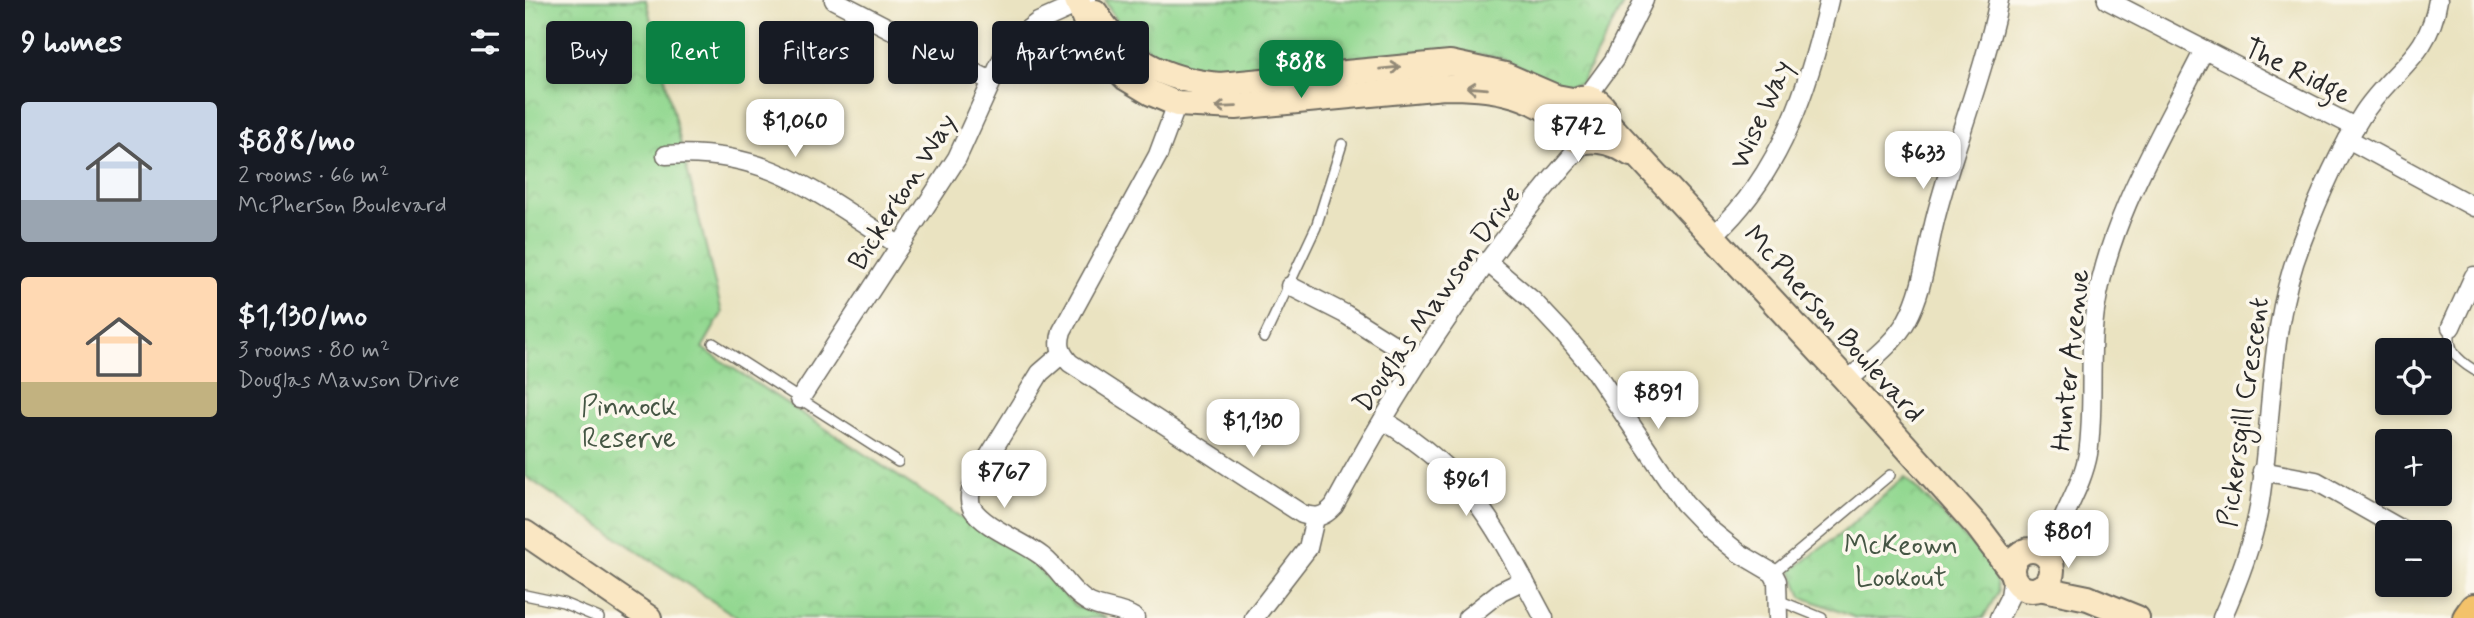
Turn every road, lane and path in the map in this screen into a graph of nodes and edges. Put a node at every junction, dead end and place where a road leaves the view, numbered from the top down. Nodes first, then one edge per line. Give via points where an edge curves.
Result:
1 (1644, 0) edge
2 (1829, 0) edge
3 (1999, 0) edge
4 (2107, 0) edge
5 (2438, 0) edge
6 (837, 1) edge
7 (1082, 1) edge
8 (2203, 52) junction
9 (991, 81) junction
10 (1177, 104) junction
11 (1584, 120) junction
12 (2351, 133) junction
13 (1342, 144) dead end
14 (666, 155) dead end
15 (2474, 207) edge
16 (1714, 234) junction
17 (899, 246) junction
18 (1486, 261) junction
19 (2474, 276) edge
20 (1290, 286) junction
21 (2451, 327) joint
22 (1264, 338) dead end
23 (713, 343) dead end
24 (1062, 354) junction
25 (1418, 360) junction
26 (2474, 370) edge
27 (1847, 381) junction
28 (800, 399) junction
29 (1383, 420) junction
30 (898, 462) dead end
31 (2262, 471) junction
32 (1890, 475) dead end
33 (1315, 518) junction
34 (2385, 520) edge
35 (525, 533) edge
36 (2032, 570) junction
37 (1773, 573) junction
38 (1524, 580) junction
39 (525, 595) edge
40 (1778, 600) junction
41 (2474, 608) edge
42 (599, 618) edge
43 (649, 618) edge
44 (1135, 618) edge
45 (1254, 618) edge
46 (1467, 618) edge
47 (1544, 618) edge
48 (1778, 618) edge
49 (1822, 618) edge
50 (2000, 618) edge
51 (2137, 618) edge
52 (2222, 618) edge
53 (2467, 618) edge

1 - 11 street, Douglas Mawson Drive
2 - 16 street, Wise Way via 1819,44 1787,133 1765,177 1739,212
3 - 27 street via 1918,294 1907,321 1891,341
4 - 8 street, The Ridge
5 - 12 street, Pickersgill Crescent via 2426,41 2373,99
6 - 9 street
7 - 9 street, Bickerton Way via 1019,36
7 - 10 street, McPherson Boulevard via 1091,35 1106,58 1126,78
7 -> 11 street, McPherson Boulevard via 1134,57 1188,82 1233,84 1450,63 1505,75 1556,97
8 - 12 street, The Ridge
8 - 36 street, Hunter Avenue via 2111,241 2095,312 2087,457 2078,491
9 - 17 street, Bickerton Way via 957,158
11 -> 10 street, McPherson Boulevard via 1500,90 1472,87 1236,107
10 - 24 street via 1158,155 1062,331
11 - 16 street, McPherson Boulevard via 1644,161
11 - 18 street, Douglas Mawson Drive via 1551,180
12 - 15 street, The Ridge
12 - 31 street, Pickersgill Crescent via 2290,273 2275,346
13 - 20 lane
14 - 17 street via 731,156 769,167
16 - 27 street, McPherson Boulevard
17 - 28 street, Bickerton Way
18 - 25 street, Douglas Mawson Drive
18 - 37 street via 1532,300 1594,370 1684,502 1739,553
19 - 21 street
20 - 22 lane
20 - 25 street
21 - 26 lane via 2452,354
23 - 28 lane
24 - 33 street
24 - 44 street via 1040,373 977,477 970,492 971,506 980,518 1041,555 1088,602
25 - 29 street, Douglas Mawson Drive
27 - 36 street, McPherson Boulevard via 1978,527
28 - 30 lane
29 - 33 street, Douglas Mawson Drive via 1334,506
29 - 38 street via 1441,461 1468,489
31 - 34 street via 2316,481
31 - 52 street, Pickersgill Crescent via 2248,551
32 - 37 lane
33 - 45 street via 1308,548
35 - 43 street
36 - 50 street, Hunter Avenue
36 - 51 street, McPherson Boulevard
37 - 40 street
38 - 46 street via 1501,591
38 - 47 street
39 - 42 lane via 563,603
40 - 48 street
40 - 49 lane
41 - 53 main road

